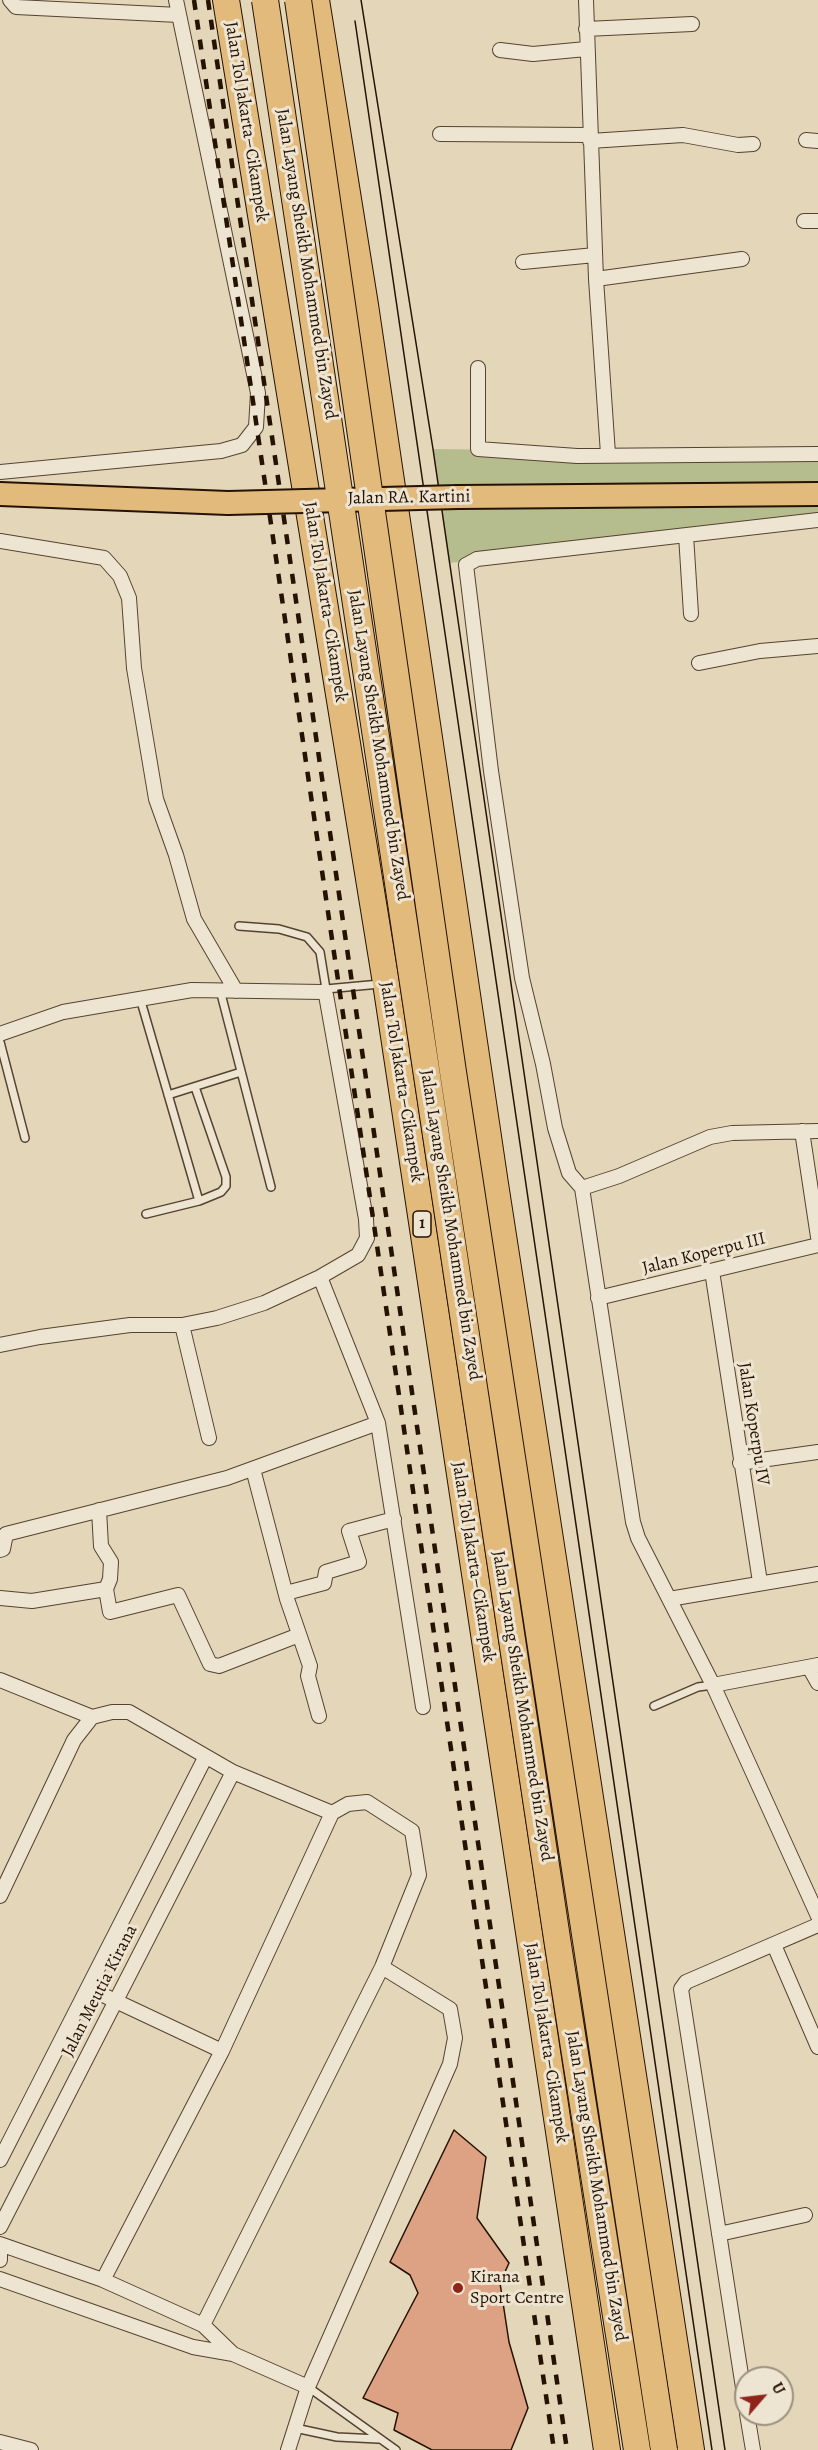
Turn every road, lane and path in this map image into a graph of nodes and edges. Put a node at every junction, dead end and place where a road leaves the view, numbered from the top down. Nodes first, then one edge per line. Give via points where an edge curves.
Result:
1 (10, 0) edge
2 (176, 0) edge
3 (226, 0) edge
4 (266, 0) edge
5 (298, 0) edge
6 (316, 0) edge
7 (586, 0) edge
8 (179, 15) junction
9 (692, 24) dead end
10 (586, 29) junction
11 (500, 50) dead end
12 (586, 50) junction
13 (440, 134) dead end
14 (590, 138) junction
15 (753, 144) dead end
16 (595, 255) junction
17 (742, 260) dead end
18 (523, 262) dead end
19 (596, 279) junction
20 (478, 368) dead end
21 (608, 454) junction
22 (818, 454) edge
23 (0, 472) edge
24 (0, 494) edge
25 (818, 494) edge
26 (818, 520) edge
27 (686, 536) junction
28 (0, 542) edge
29 (691, 614) dead end
30 (818, 646) edge
31 (699, 663) dead end
32 (239, 926) dead end
33 (386, 983) junction
34 (220, 990) junction
35 (324, 990) junction
36 (236, 991) junction
37 (140, 998) junction
38 (0, 1034) edge
39 (0, 1042) edge
40 (242, 1072) junction
41 (195, 1086) junction
42 (168, 1095) junction
43 (802, 1131) junction
44 (818, 1131) edge
45 (25, 1138) dead end
46 (271, 1187) dead end
47 (582, 1188) junction
48 (199, 1201) junction
49 (146, 1214) dead end
50 (818, 1237) edge
51 (818, 1245) edge
52 (712, 1271) junction
53 (320, 1276) junction
54 (598, 1298) junction
55 (182, 1325) junction
56 (0, 1345) edge
57 (378, 1423) junction
58 (208, 1438) dead end
59 (818, 1452) edge
60 (740, 1463) junction
61 (253, 1468) junction
62 (99, 1510) junction
63 (394, 1520) junction
64 (0, 1550) edge
65 (818, 1574) edge
66 (760, 1582) junction
67 (106, 1589) junction
68 (286, 1593) junction
69 (0, 1598) edge
70 (669, 1599) junction
71 (299, 1635) junction
72 (814, 1666) edge
73 (0, 1680) edge
74 (818, 1683) edge
75 (713, 1685) junction
76 (654, 1706) dead end
77 (423, 1707) dead end
78 (319, 1716) dead end
79 (92, 1717) junction
80 (205, 1758) junction
81 (232, 1772) junction
82 (332, 1813) junction
83 (0, 1896) edge
84 (818, 1916) edge
85 (818, 1925) edge
86 (774, 1945) junction
87 (382, 1967) junction
88 (88, 1988) junction
89 (116, 2001) junction
90 (818, 2047) edge
91 (222, 2051) junction
92 (0, 2160) edge
93 (805, 2215) dead end
94 (0, 2227) edge
95 (719, 2234) junction
96 (0, 2246) edge
97 (0, 2260) edge
98 (0, 2279) edge
99 (103, 2280) junction
100 (203, 2325) junction
101 (233, 2354) junction
102 (740, 2366) edge
103 (308, 2387) junction
104 (749, 2426) edge
105 (295, 2428) junction
106 (378, 2439) junction
107 (0, 2442) edge
108 (31, 2450) edge
109 (288, 2450) edge
110 (396, 2450) edge
111 (607, 2450) edge
112 (637, 2450) edge
113 (664, 2450) edge
114 (691, 2450) edge
115 (753, 2450) edge

1 - 8 street via 16,7
2 - 8 street
3 - 33 highway, Jalan Tol Jakarta–Cikampek / 1
4 - 112 highway, Jalan Layang Sheikh Mohammed bin Zayed / 1, bridge
5 - 113 highway, Jalan Layang Sheikh Mohammed bin Zayed, bridge via 453,1072
6 - 114 highway
7 - 10 street
8 - 23 street via 258,393 256,427 242,444 221,452
9 - 10 street
10 - 12 street
11 - 12 street via 533,54
12 - 14 street
13 - 14 street
14 - 15 street via 683,135 727,144
14 - 16 street
16 - 18 street
16 - 19 street
17 - 19 street
19 - 21 street
20 - 21 street via 478,449 577,456
21 - 22 street
24 - 25 main road, Jalan RA. Kartini, bridge via 228,503
26 - 27 street
27 - 29 street
27 - 47 street via 477,559 466,565 522,978 558,1139 568,1173
28 - 36 street via 104,558 120,576 129,598 134,668 156,799 194,919
30 - 31 street via 760,651
32 - 35 lane via 279,929 307,937 320,952
33 - 35 lane
33 - 111 highway, Jalan Tol Jakarta–Cikampek / 1
34 - 36 street
34 - 37 street
34 - 40 lane
35 - 36 street
35 - 53 street via 367,1238 358,1255
37 - 38 street via 63,1012
37 - 42 lane
39 - 45 lane
40 - 41 lane
40 - 46 lane
41 - 42 lane
41 - 48 lane via 226,1178 221,1192
42 - 48 lane
43 - 44 street
43 - 47 street via 710,1137
43 - 50 street
47 - 54 street
48 - 49 lane
51 - 52 street, Jalan Koperpu III
52 - 54 street, Jalan Koperpu III
52 - 60 street, Jalan Koperpu IV
53 - 55 street via 264,1304
53 - 57 street
54 - 70 street via 633,1522
55 - 56 street via 130,1325
55 - 58 street
57 - 61 street
57 - 63 street
59 - 60 street
60 - 66 street, Jalan Koperpu IV
61 - 62 street
61 - 68 street
62 - 64 street via 6,1534
62 - 67 street via 101,1546 111,1562
63 - 68 street via 349,1531 359,1562 326,1572 324,1584
63 - 77 street
65 - 66 street
66 - 70 street
67 - 69 street via 32,1601
67 - 71 street via 110,1612 178,1595 210,1664 219,1666
68 - 71 street
70 - 75 street
71 - 78 street via 310,1666 308,1676
72 - 74 street
72 - 75 street
73 - 79 street
75 - 76 lane via 698,1687
75 - 84 street
79 - 80 street via 129,1712
79 - 83 street via 74,1740
80 - 81 street
80 - 88 street, Jalan Meutia Kirana
81 - 82 street
81 - 89 street, Jalan Meutia Kirana
82 - 87 street via 348,1804 367,1802 412,1831 419,1875
82 - 91 street
85 - 86 street
86 - 90 street
86 - 95 street via 686,1982 681,1989
87 - 100 street
87 - 103 street via 450,2009 455,2038 450,2064
88 - 89 street
88 - 92 street, Jalan Meutia Kirana
89 - 91 street
89 - 94 street, Jalan Meutia Kirana
91 - 99 street
93 - 95 street
95 - 102 street
96 - 97 street
96 - 99 street
98 - 101 street via 193,2347
99 - 100 street
100 - 101 street
101 - 103 street
103 - 105 street
103 - 106 lane
104 - 115 street
105 - 106 lane via 336,2437
105 - 109 street
106 - 110 lane
107 - 108 street

